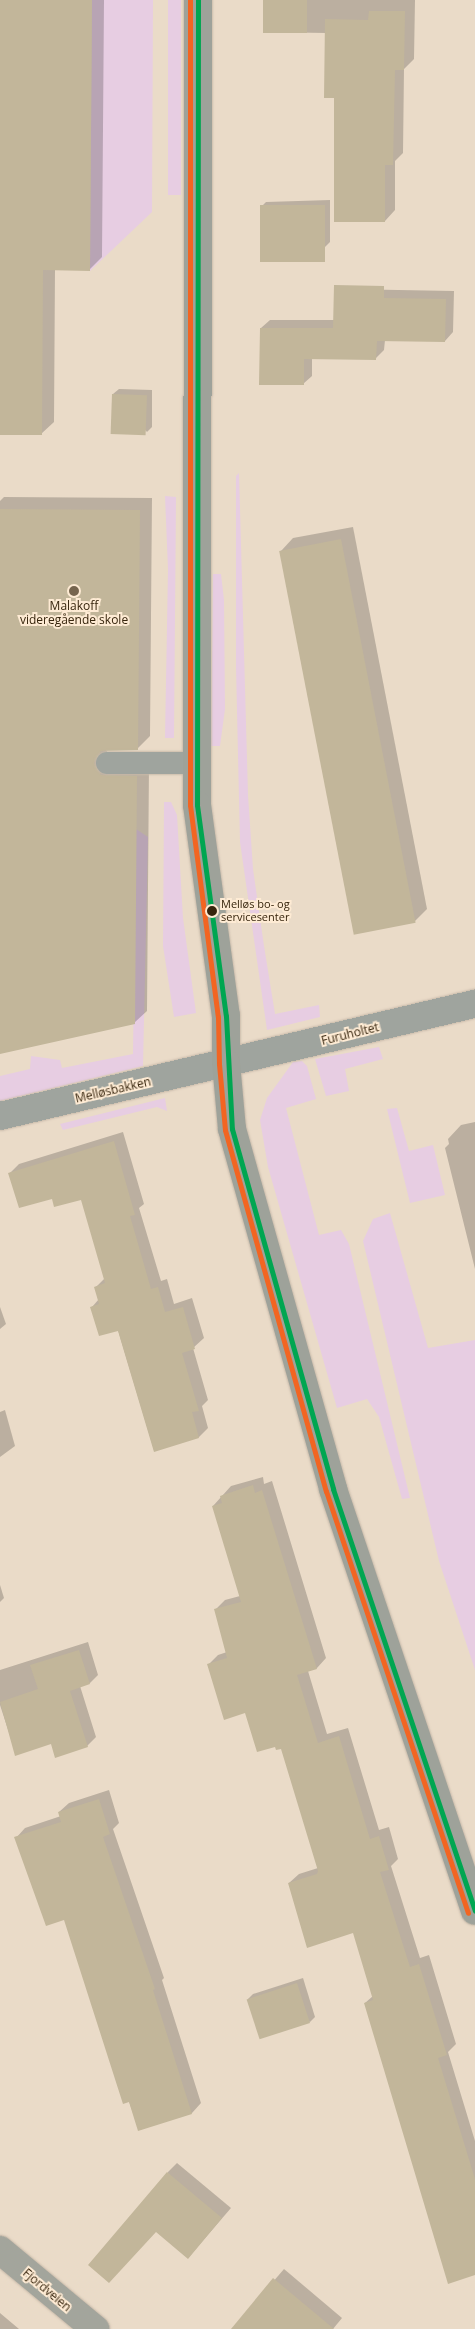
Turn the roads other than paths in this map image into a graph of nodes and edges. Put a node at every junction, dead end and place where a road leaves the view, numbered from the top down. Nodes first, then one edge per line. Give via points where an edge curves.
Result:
1 (198, 0) edge
2 (107, 763) dead end
3 (197, 763) junction
4 (475, 1004) edge
5 (226, 1063) junction
6 (0, 1116) edge
7 (475, 1911) edge
8 (0, 2250) edge
9 (95, 2329) edge

1 - 3 street
2 - 3 lane
3 - 5 street via 197,805 226,1016
4 - 5 street, Furuholtet
5 - 6 street, Melløsbakken
5 - 7 street via 232,1129 333,1489
8 - 9 main road, Fjordveien

